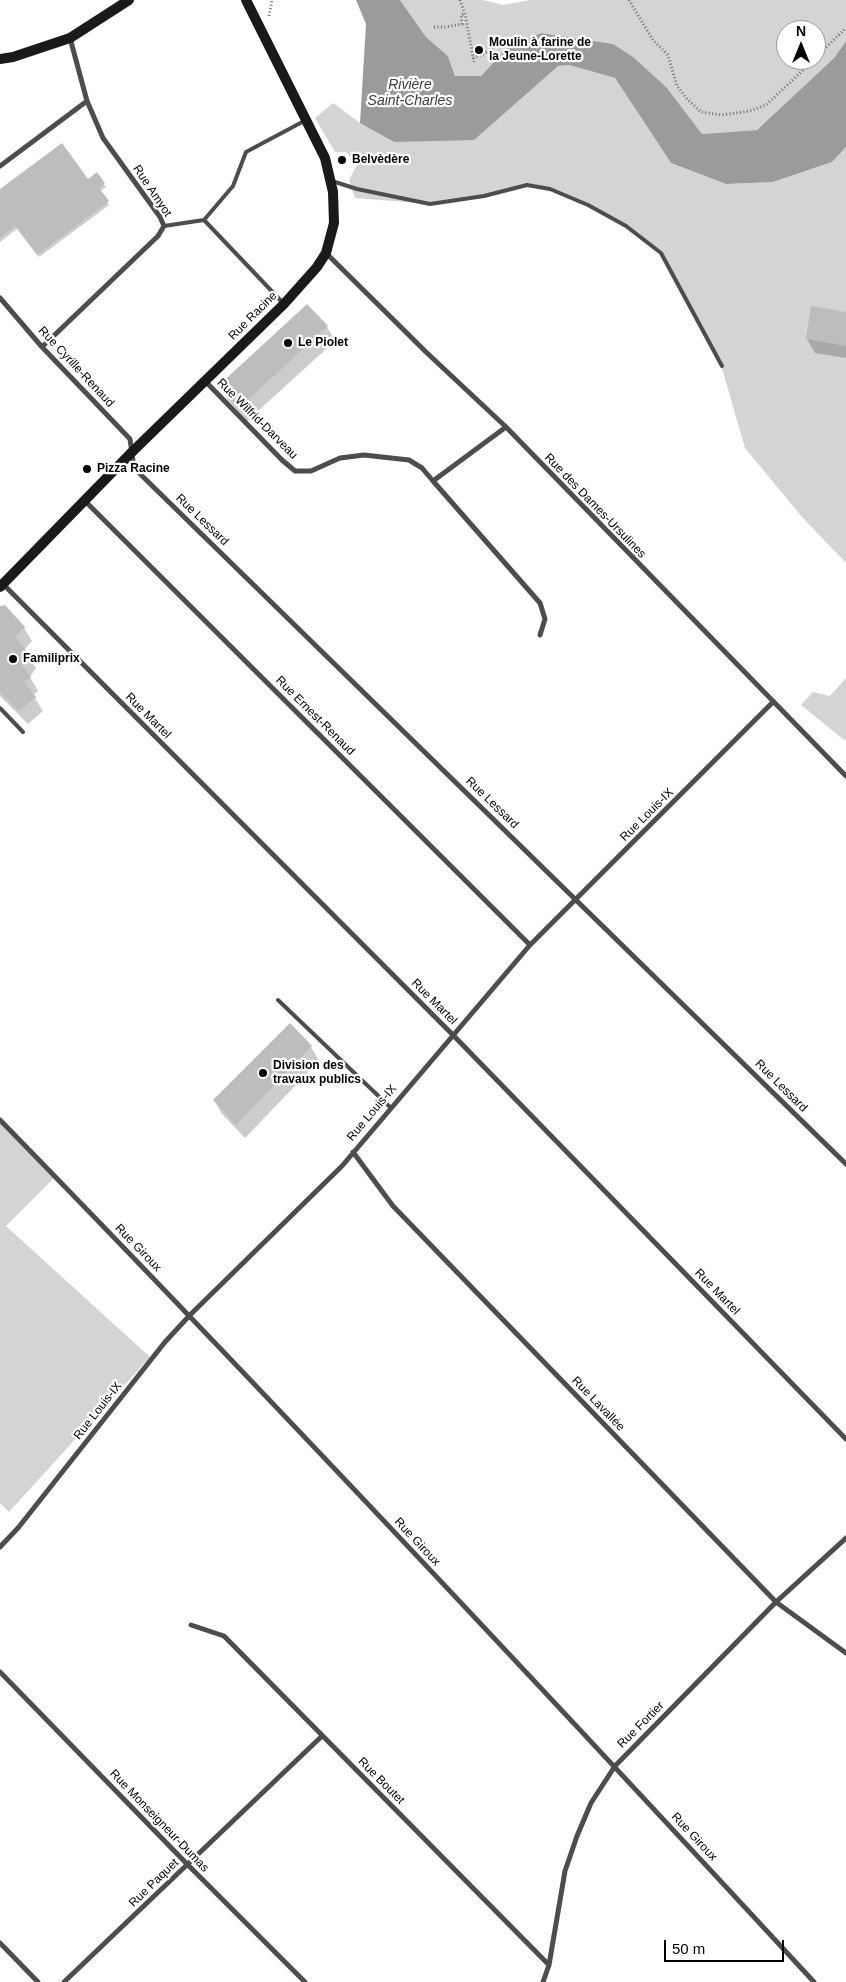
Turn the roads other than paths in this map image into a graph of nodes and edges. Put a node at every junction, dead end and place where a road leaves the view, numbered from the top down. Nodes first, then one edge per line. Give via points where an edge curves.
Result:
1 (129, 0) edge
2 (246, 0) edge
3 (70, 38) junction
4 (0, 59) edge
5 (87, 101) junction
6 (306, 120) junction
7 (0, 166) edge
8 (331, 181) junction
9 (204, 220) junction
10 (164, 226) junction
11 (326, 253) junction
12 (0, 298) edge
13 (284, 304) junction
14 (42, 347) junction
15 (722, 366) dead end
16 (206, 382) junction
17 (506, 428) junction
18 (132, 452) junction
19 (433, 481) junction
20 (85, 501) junction
21 (1, 586) edge
22 (540, 635) dead end
23 (772, 703) junction
24 (0, 708) edge
25 (23, 732) dead end
26 (846, 776) edge
27 (576, 900) junction
28 (530, 946) junction
29 (278, 1000) dead end
30 (453, 1035) junction
31 (391, 1108) junction
32 (0, 1120) edge
33 (353, 1152) junction
34 (846, 1164) edge
35 (190, 1314) junction
36 (846, 1440) edge
37 (846, 1538) edge
38 (0, 1548) edge
39 (776, 1602) junction
40 (191, 1625) dead end
41 (846, 1652) edge
42 (0, 1672) edge
43 (322, 1736) junction
44 (614, 1766) junction
45 (187, 1864) junction
46 (0, 1943) edge
47 (549, 1966) junction
48 (38, 1982) edge
49 (64, 1982) edge
50 (305, 1982) edge
51 (543, 1982) edge
52 (814, 1982) edge

1 - 3 main road
2 - 6 main road, Rue Racine
3 - 4 main road
3 - 5 street, Rue Amyot
5 - 7 street
5 - 10 street, Rue Amyot via 103,138
6 - 8 main road, Rue Racine via 325,158
6 - 9 lane via 246,152 233,186
8 - 11 main road, Rue Racine via 334,223
8 - 15 lane via 430,204 484,196 527,185 550,189 588,205 626,226 661,253
9 - 10 lane
9 - 13 lane
10 - 14 street, Rue Amyot via 158,236
11 - 13 main road, Rue Racine
11 - 17 street, Rue des Dames-Ursulines
12 - 14 street, Rue Cyrille-Renaud
13 - 16 main road, Rue Racine
14 - 18 street, Rue Cyrille-Renaud via 130,439
16 - 18 main road, Rue Racine
16 - 19 street, Rue Wilfrid-Darveau via 295,470 311,470 340,458 364,455 409,460 422,468
17 - 19 street
17 - 23 street, Rue des Dames-Ursulines
18 - 20 main road, Rue Racine
18 - 27 street, Rue Lessard via 134,468
19 - 22 street, Rue Wilfrid-Darveau via 540,603 544,619
20 - 21 main road, Rue Racine
20 - 28 street, Rue Ernest-Renaud
21 - 30 street, Rue Martel
23 - 26 street, Rue des Dames-Ursulines
23 - 27 street, Rue Louis-IX
24 - 25 lane
27 - 28 street, Rue Louis-IX
27 - 34 street, Rue Lessard
28 - 30 street, Rue Louis-IX
29 - 31 lane
30 - 31 street, Rue Louis-IX
30 - 36 street, Rue Martel
31 - 33 street, Rue Louis-IX
32 - 35 street, Rue Giroux
33 - 35 street, Rue Louis-IX
33 - 39 street, Rue Lavallée via 393,1206
35 - 38 street, Rue Louis-IX
35 - 44 street, Rue Giroux
37 - 39 street, Rue Fortier
39 - 41 street, Rue Lavallée
39 - 44 street, Rue Fortier
40 - 43 street, Rue Boutet via 224,1636
42 - 45 street, Rue Monseigneur-Dumas
43 - 45 street, Rue Paquet
43 - 47 street, Rue Boutet
44 - 47 street, Rue Fortier via 591,1803 565,1871
44 - 52 street, Rue Giroux
45 - 49 street, Rue Paquet
45 - 50 street, Rue Monseigneur-Dumas
46 - 48 street
47 - 51 street, Rue Fortier

